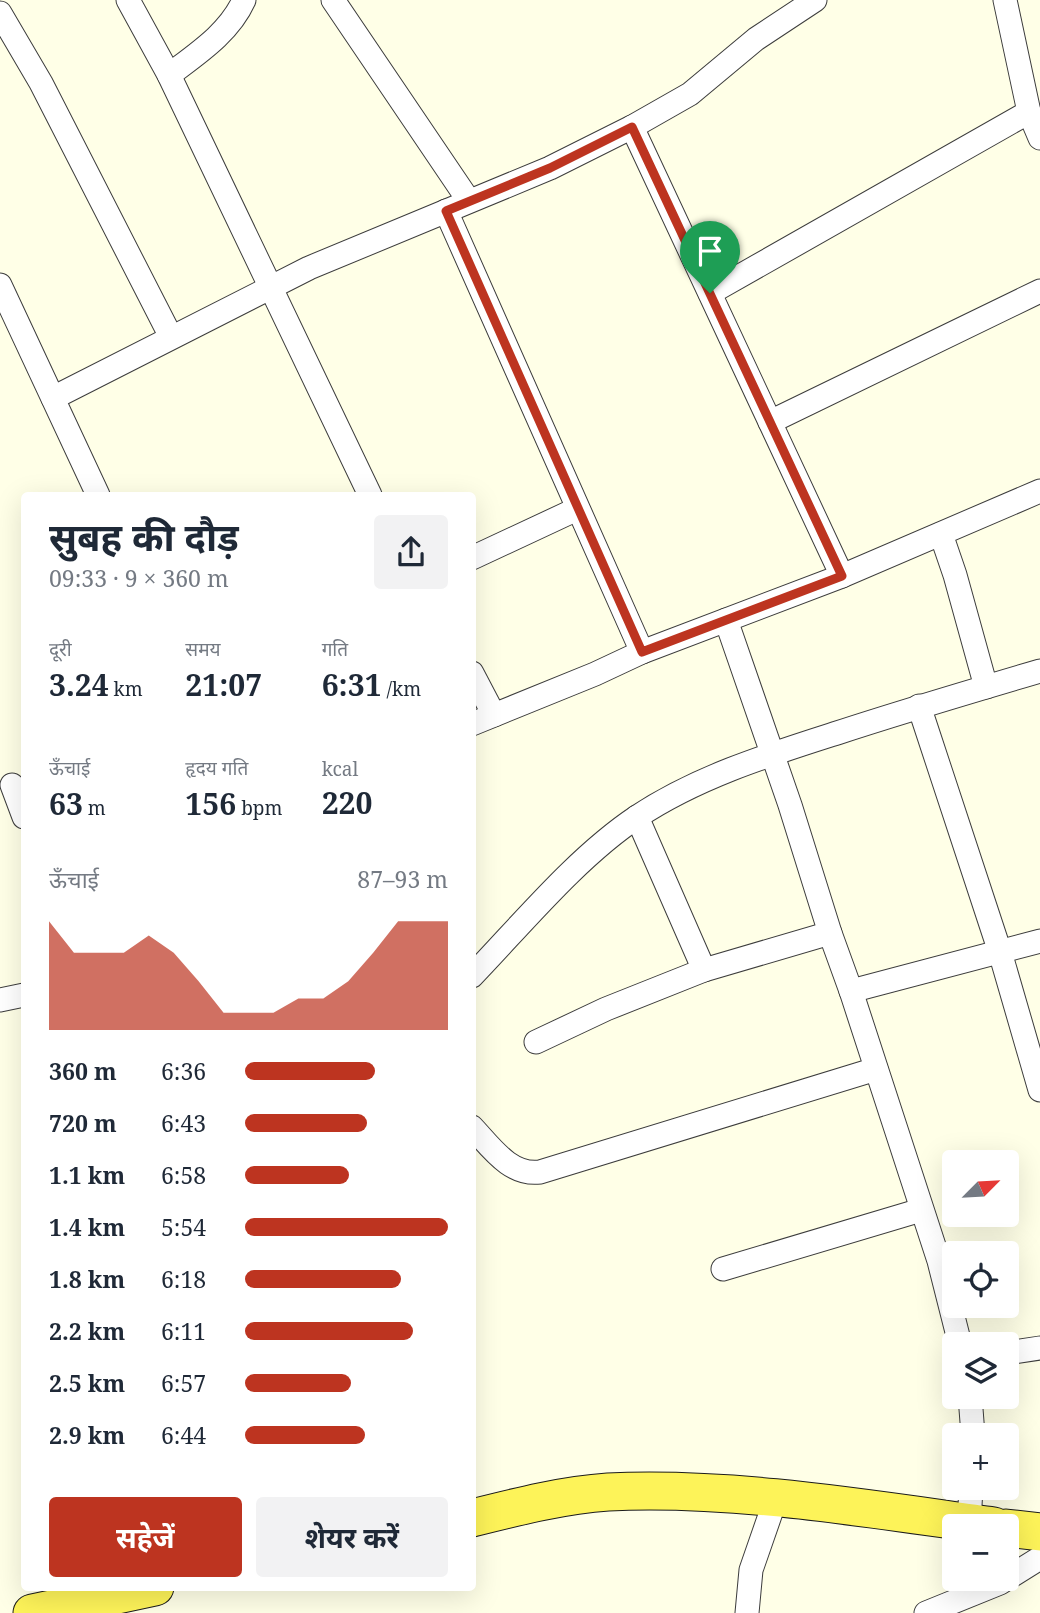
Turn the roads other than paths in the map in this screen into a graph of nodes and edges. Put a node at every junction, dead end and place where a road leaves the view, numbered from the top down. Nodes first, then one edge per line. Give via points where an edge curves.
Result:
1 (128, 0) edge
2 (244, 0) edge
3 (333, 0) edge
4 (815, 0) edge
5 (1005, 0) edge
6 (0, 13) edge
7 (169, 75) junction
8 (1030, 112) junction
9 (632, 127) junction
10 (1040, 138) edge
11 (469, 201) junction
12 (446, 211) junction
13 (0, 285) edge
14 (271, 286) junction
15 (1040, 291) edge
16 (710, 293) junction
17 (171, 337) junction
18 (53, 398) junction
19 (770, 422) junction
20 (1040, 491) edge
21 (97, 492) edge
22 (369, 492) edge
23 (577, 509) junction
24 (941, 534) junction
25 (476, 556) edge
26 (842, 576) junction
27 (726, 620) junction
28 (642, 652) junction
29 (1040, 671) edge
30 (986, 687) junction
31 (476, 690) edge
32 (919, 706) junction
33 (483, 720) edge
34 (772, 753) junction
35 (12, 785) edge
36 (21, 809) edge
37 (637, 817) junction
38 (830, 933) junction
39 (1040, 941) edge
40 (1000, 952) junction
41 (704, 970) junction
42 (476, 972) edge
43 (851, 991) junction
44 (21, 996) edge
45 (0, 1000) edge
46 (536, 1042) dead end
47 (876, 1069) junction
48 (1040, 1090) edge
49 (476, 1131) edge
50 (921, 1210) junction
51 (723, 1269) dead end
52 (957, 1332) edge
53 (1040, 1348) edge
54 (1019, 1351) edge
55 (776, 1498) junction
56 (978, 1512) edge
57 (476, 1517) edge
58 (1019, 1530) edge
59 (1040, 1532) edge
60 (1040, 1558) edge
61 (136, 1591) edge
62 (32, 1613) edge
63 (747, 1613) edge
64 (926, 1613) edge

1 - 7 street
2 - 7 street via 235,19
3 - 11 street
4 - 9 street via 756,39 690,94
5 - 8 street
6 - 17 street via 48,95
7 - 14 street
8 - 10 street
8 - 16 street
9 - 11 street
9 - 16 street
11 - 12 street
12 - 14 street
12 - 23 street
13 - 18 street
14 - 17 street
14 - 22 street
15 - 19 street
16 - 19 street
17 - 18 street
18 - 21 street
19 - 26 street
20 - 24 street
23 - 25 street
23 - 28 street
24 - 26 street
24 - 30 street
26 - 27 street
27 - 28 street
27 - 34 street
28 - 33 street
29 - 30 street
30 - 32 street
31 - 33 street
32 - 34 street
32 - 40 street
34 - 37 street via 702,781
34 - 38 street
35 - 36 street
37 - 41 street
37 - 42 street via 574,871
38 - 41 street
38 - 43 street
39 - 40 street
40 - 43 street
40 - 48 street
41 - 46 street
43 - 47 street
44 - 45 street
47 - 49 street via 540,1172 514,1168
47 - 50 street
50 - 51 street
50 - 52 street
53 - 54 street
55 - 56 main road
55 - 57 main road via 693,1492 605,1493
55 - 63 street via 751,1570
58 - 59 main road
60 - 64 street via 1000,1583
61 - 62 main road

